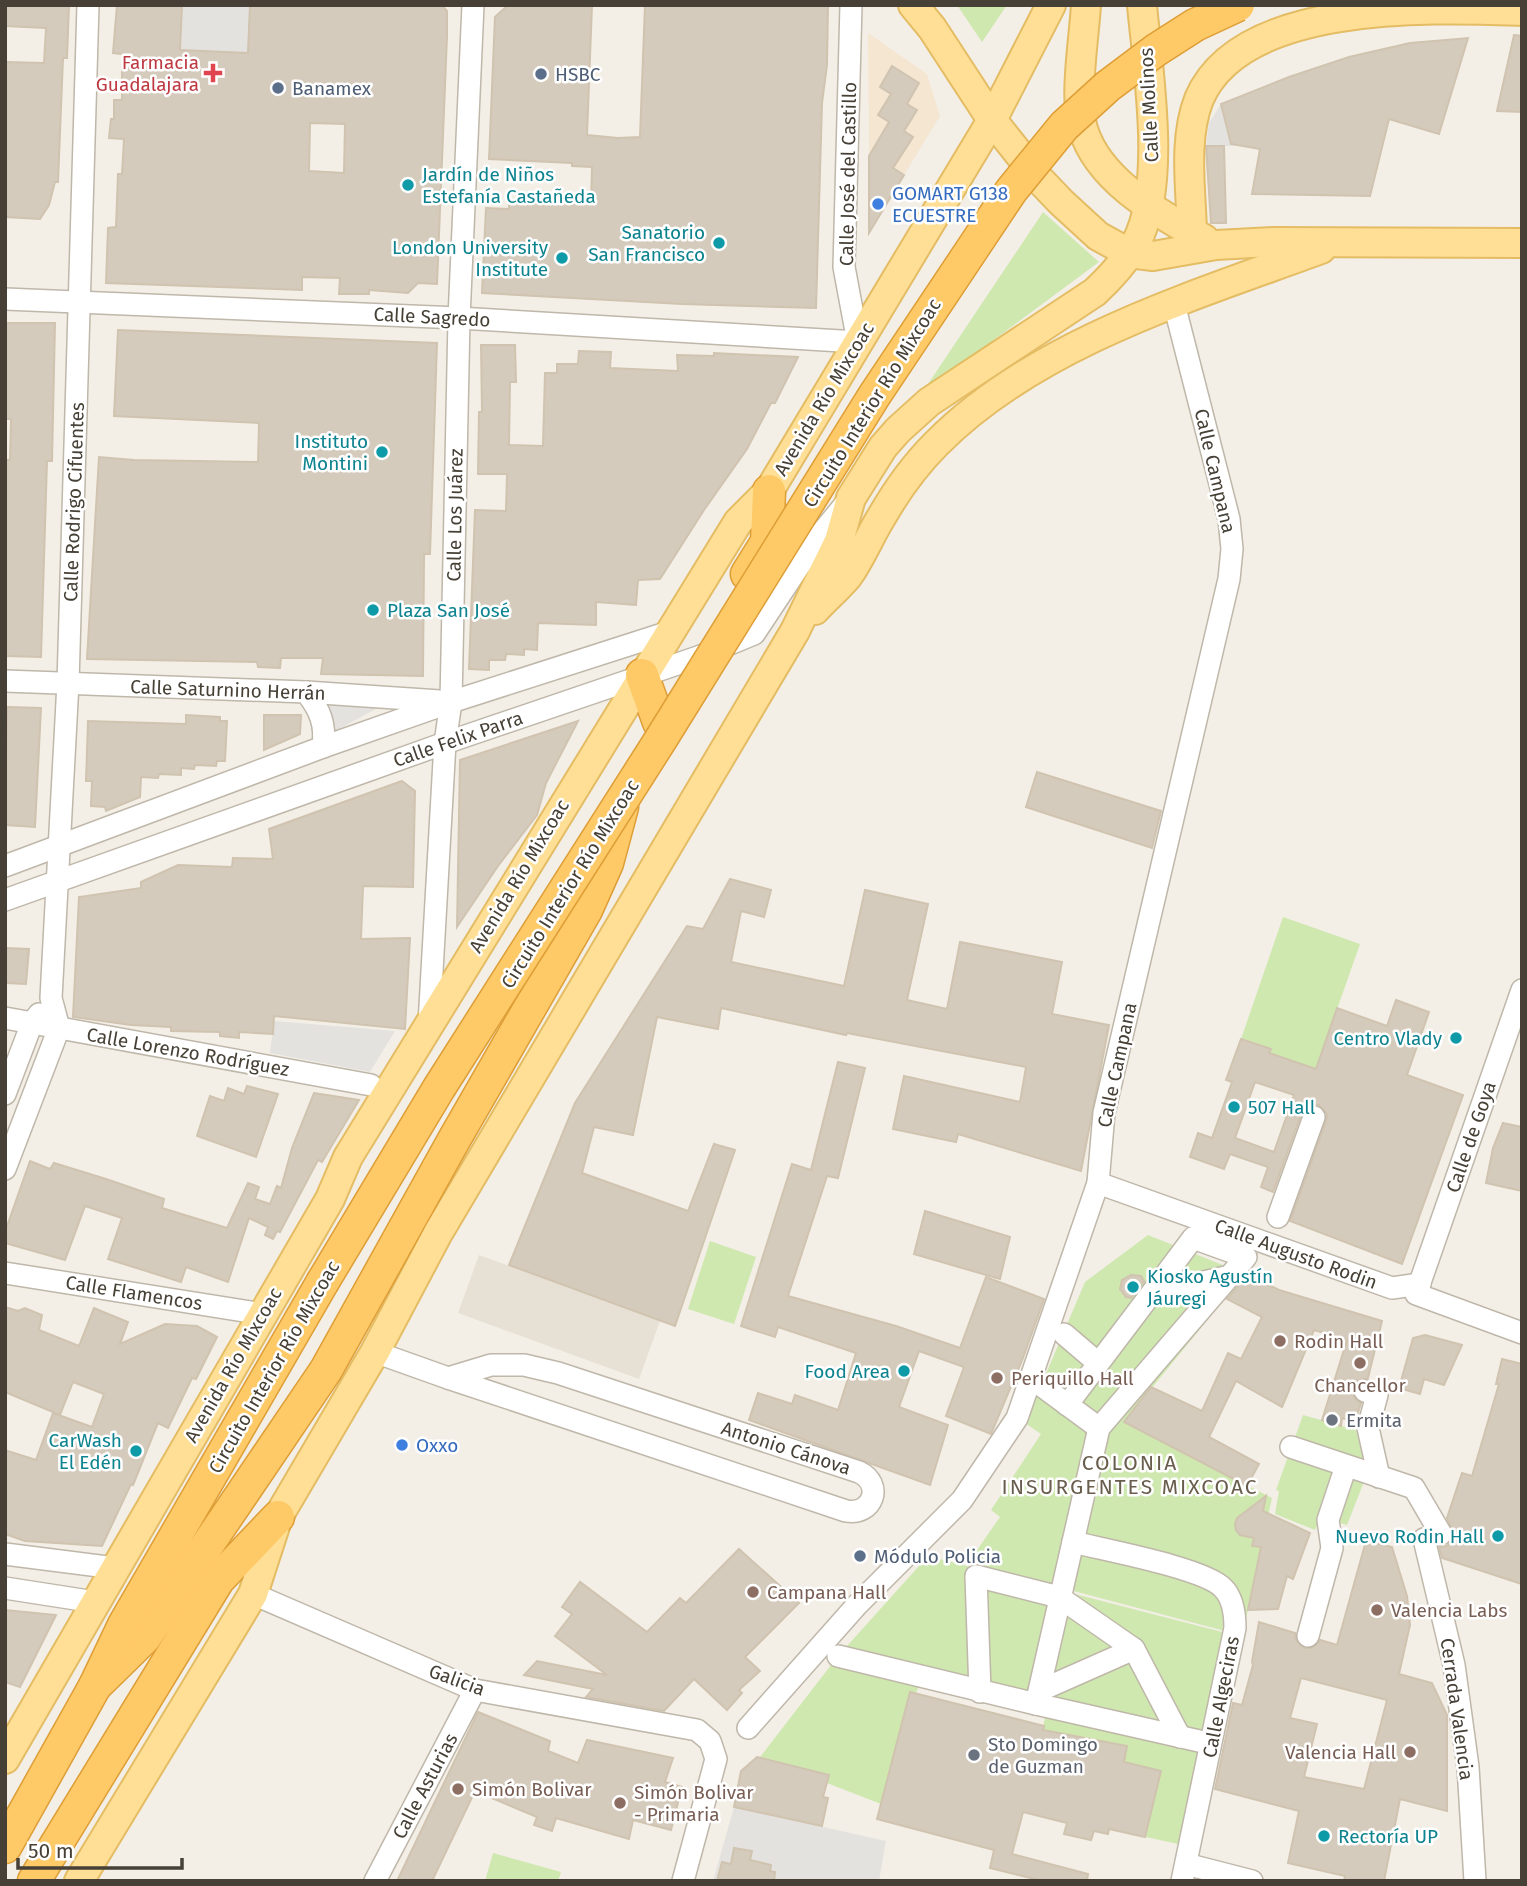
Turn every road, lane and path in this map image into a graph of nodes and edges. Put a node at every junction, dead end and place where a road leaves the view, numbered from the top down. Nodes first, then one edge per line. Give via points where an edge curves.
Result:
1 (88, 5) edge
2 (473, 5) edge
3 (851, 5) edge
4 (913, 5) edge
5 (1051, 5) edge
6 (1086, 5) edge
7 (1142, 5) edge
8 (1238, 5) edge
9 (1522, 10) edge
10 (992, 120) junction
11 (1150, 205) junction
12 (1204, 239) junction
13 (1337, 243) junction
14 (1522, 243) edge
15 (1129, 253) junction
16 (5, 299) edge
17 (81, 301) junction
18 (1174, 304) junction
19 (459, 318) junction
20 (858, 342) junction
21 (769, 491) junction
22 (851, 498) junction
23 (795, 631) junction
24 (669, 632) junction
25 (698, 657) junction
26 (642, 675) junction
27 (5, 681) edge
28 (68, 683) junction
29 (306, 692) junction
30 (451, 702) junction
31 (659, 722) junction
32 (445, 743) junction
33 (323, 747) junction
34 (59, 846) junction
35 (5, 866) edge
36 (56, 882) junction
37 (5, 900) edge
38 (1522, 990) edge
39 (51, 999) junction
40 (5, 1018) edge
41 (32, 1023) junction
42 (429, 1024) junction
43 (58, 1028) junction
44 (371, 1085) dead end
45 (5, 1094) edge
46 (1314, 1117) dead end
47 (5, 1170) edge
48 (1098, 1182) junction
49 (1278, 1217) dead end
50 (5, 1273) edge
51 (1230, 1276) junction
52 (1420, 1284) junction
53 (1151, 1294) junction
54 (263, 1314) junction
55 (1522, 1333) edge
56 (1064, 1334) dead end
57 (375, 1352) junction
58 (1098, 1363) junction
59 (448, 1378) junction
60 (1031, 1378) junction
61 (1365, 1391) dead end
62 (1067, 1405) junction
63 (1099, 1428) junction
64 (1291, 1447) dead end
65 (1346, 1466) junction
66 (1380, 1477) junction
67 (278, 1517) junction
68 (1073, 1542) junction
69 (5, 1554) edge
70 (115, 1568) junction
71 (5, 1588) edge
72 (253, 1594) junction
73 (1059, 1597) junction
74 (95, 1602) junction
75 (1308, 1636) dead end
76 (1134, 1649) junction
77 (838, 1656) dead end
78 (95, 1686) junction
79 (475, 1690) junction
80 (980, 1692) junction
81 (1037, 1698) junction
82 (748, 1728) dead end
83 (1180, 1737) junction
84 (1208, 1743) dead end
85 (5, 1759) edge
86 (5, 1847) edge
87 (1184, 1872) edge
88 (34, 1881) edge
89 (79, 1881) edge
90 (375, 1881) edge
91 (683, 1881) edge
92 (1252, 1881) edge
93 (1475, 1881) edge

1 - 17 street, Calle Rodrigo Cifuentes
2 - 19 street, Calle Los Juárez
3 - 20 street, Calle José del Castillo via 844,267
4 - 10 main road
5 - 10 main road, Avenida Río Mixcoac
6 - 11 main road, Calle Molinos via 1080,106 1083,129 1109,172
7 - 11 main road, Calle Molinos via 1153,153
8 - 78 highway, Circuito Interior Río Mixcoac, bridge via 1185,31 1108,86 1064,126 1011,191 874,396 432,1100 124,1625
9 - 12 main road via 1457,8 1347,15 1288,28 1244,48 1212,76 1195,113 1190,159
10 - 15 main road via 1061,202 1098,236
10 - 20 main road, Avenida Río Mixcoac
11 - 12 main road, Calle Molinos
11 - 15 main road, Calle Molinos
12 - 13 main road
12 - 15 main road via 1153,256
13 - 14 main road
13 - 18 main road
15 - 22 main road via 1095,292 918,410 883,447
16 - 17 street, Calle Sagredo
17 - 19 street, Calle Sagredo
17 - 28 street, Calle Rodrigo Cifuentes
18 - 23 main road via 1091,340 1012,382 963,420 912,471 848,576
18 - 48 street, Calle Campana via 1232,549 1229,579 1104,1113
19 - 20 street, Calle Sagredo
19 - 30 street, Calle Los Juárez
20 - 21 main road, Avenida Río Mixcoac
21 - 24 main road, Avenida Río Mixcoac via 738,522
21 - 25 highway via 767,542
22 - 23 main road via 839,541
22 - 25 street, Calle Felix Parra via 819,536 754,634
23 - 57 main road via 438,1233
24 - 26 main road, Avenida Río Mixcoac
24 - 30 street, Calle Felix Parra
25 - 26 street, Calle Felix Parra
25 - 31 highway
26 - 31 highway
26 - 32 street, Calle Felix Parra
26 - 42 main road, Avenida Río Mixcoac
27 - 28 street, Calle Saturnino Herrán
28 - 29 street, Calle Saturnino Herrán
28 - 34 street, Calle Rodrigo Cifuentes
29 - 30 street, Calle Saturnino Herrán
29 - 33 street via 323,719
30 - 32 street, Calle Los Juárez
30 - 33 street, Calle Felix Parra
31 - 78 highway via 628,783 607,863 591,901 326,1370 145,1637
32 - 36 street, Calle Felix Parra
32 - 42 street, Calle Los Juárez
33 - 34 street, Calle Felix Parra
34 - 35 street, Calle Felix Parra
34 - 36 street, Calle Rodrigo Cifuentes
36 - 37 street, Calle Felix Parra
36 - 39 street, Calle Rodrigo Cifuentes
38 - 52 street, Calle de Goya
39 - 41 street
39 - 43 street, Calle Rodrigo Cifuentes
40 - 41 street, Calle Lorenzo Rodríguez
41 - 43 street, Calle Lorenzo Rodríguez
41 - 45 street
42 - 54 main road, Avenida Río Mixcoac via 348,1157 330,1199
43 - 44 street, Calle Lorenzo Rodríguez
43 - 47 street
46 - 49 street
48 - 52 street, Calle Augusto Rodin via 1392,1288
48 - 60 street, Calle Campana
50 - 54 street, Calle Flamencos
51 - 53 street
51 - 53 street via 1246,1257 1193,1238
51 - 63 street
52 - 55 street via 1416,1294
53 - 58 street
54 - 70 main road, Avenida Río Mixcoac
56 - 58 street
57 - 59 street, Antonio Cánova
57 - 67 main road
58 - 62 street
59 - 59 street, Antonio Cánova via 846,1511 859,1512 873,1498 873,1485 859,1472 558,1373 524,1365 491,1365
60 - 62 street
60 - 82 street, Calle Campana via 1017,1418 962,1500 857,1605
61 - 66 street via 1377,1395 1368,1428
62 - 63 street
63 - 68 street
64 - 65 street, Cerrada Valencia
65 - 66 street, Cerrada Valencia
65 - 75 street via 1328,1520 1332,1548
66 - 93 street, Cerrada Valencia via 1414,1488 1432,1536 1468,1767
67 - 72 main road
67 - 88 highway via 218,1580
68 - 73 street
68 - 87 street, Calle Algeciras via 1199,1574 1220,1585 1234,1609 1235,1628
69 - 70 street
70 - 74 main road, Avenida Río Mixcoac
71 - 74 street
72 - 79 street, Galicia
72 - 89 main road
73 - 76 street
73 - 80 street via 976,1576
73 - 81 street
74 - 85 main road, Avenida Río Mixcoac
76 - 81 street
76 - 83 street
77 - 80 street
78 - 86 highway, Circuito Interior Río Mixcoac
79 - 90 street, Calle Asturias
79 - 91 street, Galicia via 690,1727 710,1741 715,1769
80 - 81 street
81 - 83 street
83 - 84 street
87 - 92 street

